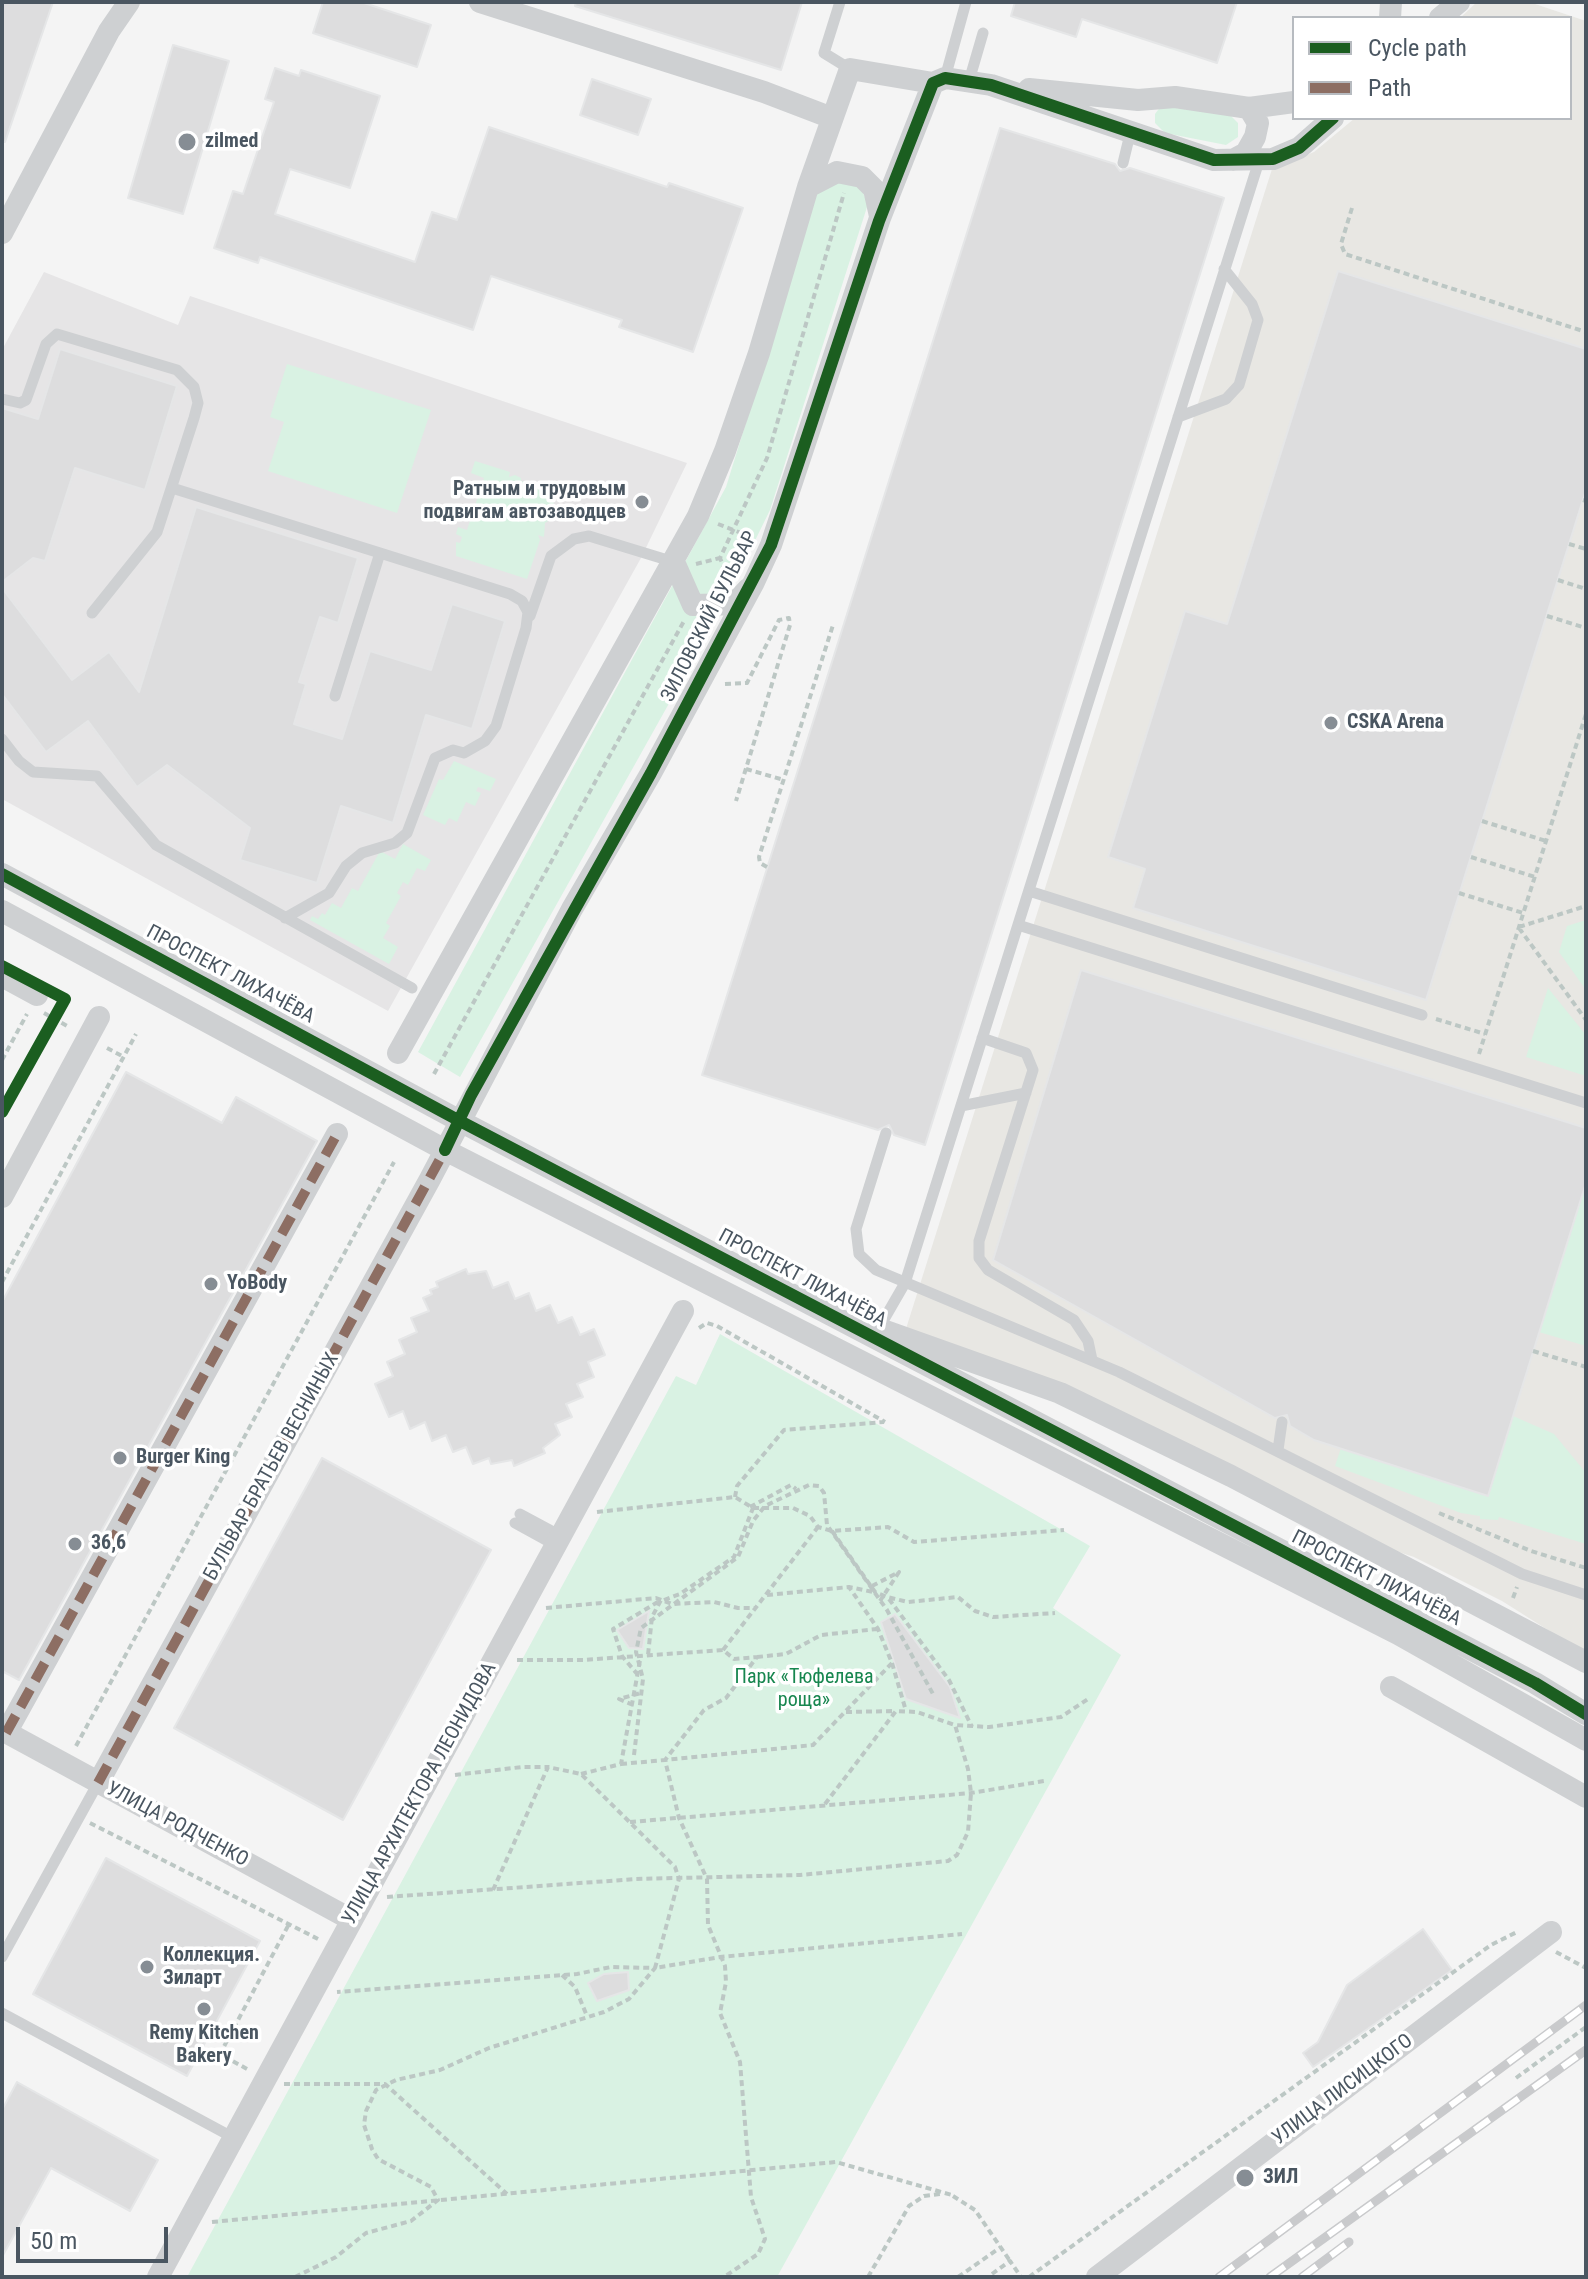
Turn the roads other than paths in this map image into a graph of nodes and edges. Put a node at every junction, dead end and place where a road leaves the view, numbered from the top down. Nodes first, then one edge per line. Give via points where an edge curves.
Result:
1 (129, 2) edge
2 (480, 2) edge
3 (840, 2) edge
4 (966, 2) edge
5 (1459, 2) edge
6 (1442, 16) edge
7 (983, 33) dead end
8 (850, 69) junction
9 (939, 80) junction
10 (980, 83) junction
11 (1152, 99) junction
12 (1292, 102) edge
13 (1249, 108) junction
14 (832, 118) junction
15 (1331, 120) edge
16 (1135, 135) junction
17 (1233, 160) junction
18 (1259, 161) junction
19 (1123, 163) dead end
20 (808, 187) junction
21 (880, 218) junction
22 (2, 233) edge
23 (1224, 269) junction
24 (2, 399) edge
25 (1178, 417) junction
26 (172, 488) junction
27 (380, 553) junction
28 (674, 562) junction
29 (754, 582) junction
30 (92, 613) dead end
31 (526, 628) junction
32 (335, 696) dead end
33 (2, 739) edge
34 (2, 874) edge
35 (1029, 891) junction
36 (2, 911) edge
37 (285, 918) junction
38 (1018, 925) junction
39 (2, 976) edge
40 (412, 988) dead end
41 (34, 1001) road end
42 (1422, 1015) road end
43 (99, 1017) dead end
44 (982, 1038) junction
45 (398, 1053) dead end
46 (1026, 1093) junction
47 (1586, 1103) edge
48 (961, 1106) junction
49 (458, 1120) junction
50 (886, 1133) dead end
51 (337, 1134) dead end
52 (445, 1150) junction
53 (2, 1197) edge
54 (905, 1283) junction
55 (683, 1311) dead end
56 (855, 1321) dead end
57 (879, 1328) junction
58 (1092, 1360) junction
59 (1282, 1422) dead end
60 (1278, 1450) junction
61 (517, 1519) dead end
62 (558, 1541) junction
63 (1586, 1595) edge
64 (1402, 1625) junction
65 (1586, 1662) edge
66 (1391, 1687) dead end
67 (1586, 1714) edge
68 (4, 1732) edge
69 (1586, 1740) edge
70 (98, 1783) junction
71 (1584, 1797) edge
72 (352, 1920) junction
73 (1551, 1932) dead end
74 (2, 1957) edge
75 (2, 2013) edge
76 (234, 2138) junction
77 (158, 2277) edge
78 (1097, 2277) edge

1 - 22 street
2 - 14 street
3 - 8 lane via 824,53
4 - 9 lane, ЗИЛОВСКИЙ БУЛЬВАР
5 - 6 street
7 - 10 lane
8 - 9 street
8 - 14 street
9 - 10 street
9 - 21 street, ЗИЛОВСКИЙ БУЛЬВАР
10 - 11 street
10 - 16 street
11 - 13 street via 1175,97
11 - 16 street via 1137,115
12 - 13 street
13 - 17 street via 1258,123 1255,137 1246,153
14 - 20 street
15 - 18 street via 1299,148
16 - 17 street via 1214,160
16 - 19 lane
17 - 18 street
18 - 23 lane
20 - 21 street via 837,172 862,177 880,202
20 - 28 street via 725,451
21 - 29 street, ЗИЛОВСКИЙ БУЛЬВАР
23 - 25 lane
23 - 25 lane via 1258,320 1239,385 1226,399
24 - 26 lane via 26,400 46,344 57,334 177,370 194,387 198,403
25 - 35 lane
26 - 27 lane
26 - 30 lane via 150,544
27 - 31 lane via 510,594 528,612
27 - 32 lane
28 - 29 street, ЗИЛОВСКИЙ БУЛЬВАР via 693,605 734,604
28 - 31 lane via 589,536 574,539 551,556
28 - 45 street
29 - 49 street, ЗИЛОВСКИЙ БУЛЬВАР
31 - 37 lane via 496,726 485,741 464,753 453,750 435,758 407,833 395,843 362,853 346,866 329,893
33 - 37 lane via 33,772 97,776 156,845
34 - 49 street, ПРОСПЕКТ ЛИХАЧЁВА
35 - 38 lane
35 - 42 lane
36 - 52 street, ПРОСПЕКТ ЛИХАЧЁВА
37 - 40 lane
38 - 44 lane
38 - 47 lane
39 - 41 street
43 - 53 street
44 - 46 lane via 1030,1059 1033,1070
44 - 48 lane
46 - 48 lane
46 - 58 lane via 979,1241 979,1258 988,1270 1074,1320 1088,1341
48 - 54 lane
49 - 52 street, ЗИЛОВСКИЙ БУЛЬВАР
49 - 64 street, ПРОСПЕКТ ЛИХАЧЁВА
50 - 54 lane via 855,1243 865,1263
51 - 68 street
52 - 64 street, ПРОСПЕКТ ЛИХАЧЁВА
52 - 70 street, БУЛЬВАР БРАТЬЕВ ВЕСНИНЫХ
54 - 57 lane
54 - 58 lane
55 - 62 street, УЛИЦА АРХИТЕКТОРА ЛЕОНИДОВА
56 - 57 street
57 - 65 street via 1060,1393
58 - 60 lane
59 - 60 lane
60 - 63 lane via 1522,1574
61 - 62 lane
62 - 72 street, УЛИЦА АРХИТЕКТОРА ЛЕОНИДОВА
64 - 67 street, ПРОСПЕКТ ЛИХАЧЁВА
64 - 69 street, ПРОСПЕКТ ЛИХАЧЁВА
66 - 71 street
68 - 70 street, УЛИЦА РОДЧЕНКО
70 - 72 street, УЛИЦА РОДЧЕНКО
70 - 74 lane
72 - 76 street, УЛИЦА АРХИТЕКТОРА ЛЕОНИДОВА
73 - 78 street, УЛИЦА ЛИСИЦКОГО
75 - 76 lane
76 - 77 street, УЛИЦА АРХИТЕКТОРА ЛЕОНИДОВА

